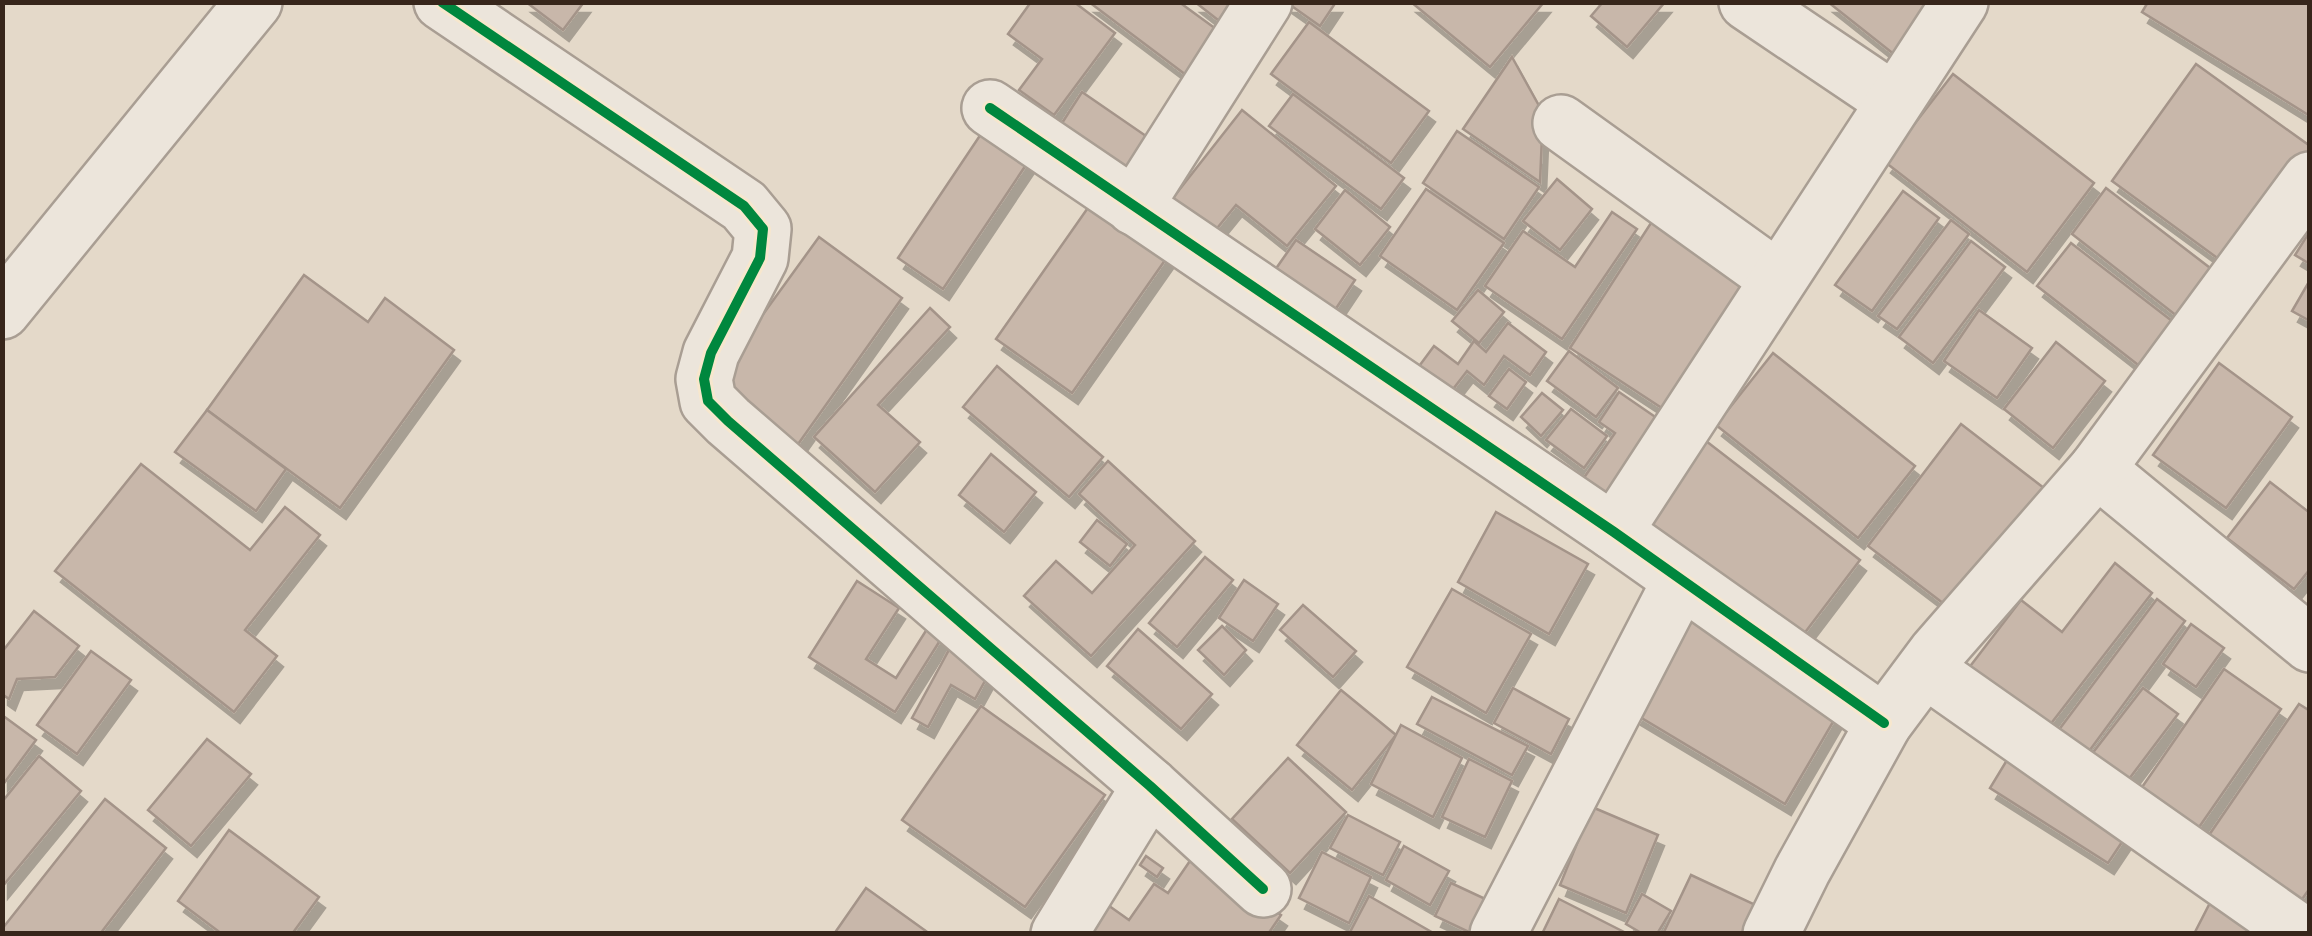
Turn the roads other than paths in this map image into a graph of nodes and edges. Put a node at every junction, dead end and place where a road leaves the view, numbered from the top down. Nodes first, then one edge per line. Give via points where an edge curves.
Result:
1 (254, 2) edge
2 (442, 2) edge
3 (1264, 2) edge
4 (1747, 2) edge
5 (1960, 2) edge
6 (1894, 101) junction
7 (990, 108) dead end
8 (1561, 124) dead end
9 (2310, 180) edge
10 (1134, 207) junction
11 (1778, 279) junction
12 (2, 311) edge
13 (2097, 469) junction
14 (1614, 532) junction
15 (1680, 580) junction
16 (2307, 635) edge
17 (1925, 669) junction
18 (1884, 723) junction
19 (1150, 786) junction
20 (1263, 889) dead end
21 (1058, 934) edge
22 (1498, 934) edge
23 (1771, 934) edge
24 (2302, 934) edge

1 - 12 street
2 - 19 street via 744,206 763,229 760,258 711,353 704,378 708,401
3 - 10 street
4 - 6 street
5 - 6 street
6 - 11 street
7 - 10 street
8 - 11 street
9 - 13 street
10 - 14 street
11 - 14 street
13 - 16 street
13 - 17 street
14 - 15 street
15 - 18 street
15 - 22 street
17 - 18 street
17 - 24 street
18 - 23 street
19 - 20 street
19 - 21 street

